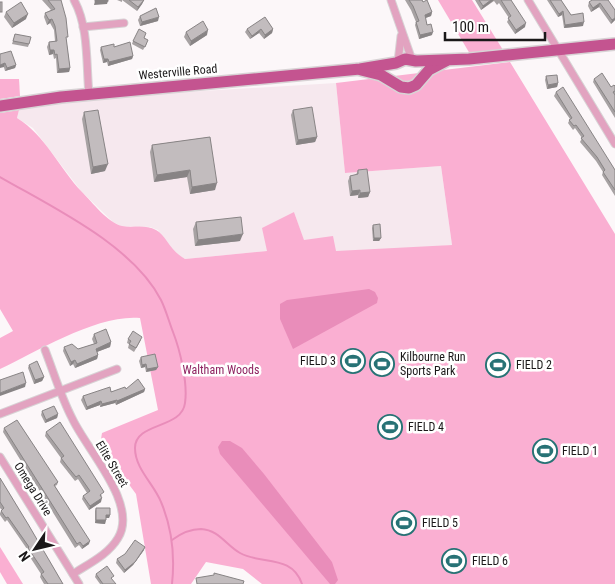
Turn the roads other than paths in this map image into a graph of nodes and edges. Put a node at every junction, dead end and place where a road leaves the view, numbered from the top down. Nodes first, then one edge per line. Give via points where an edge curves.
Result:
1 (74, 0) edge
2 (391, 0) edge
3 (528, 0) edge
4 (124, 23) dead end
5 (401, 26) junction
6 (83, 27) junction
7 (615, 44) edge
8 (558, 50) junction
9 (414, 60) junction
10 (448, 60) junction
11 (397, 63) junction
12 (360, 69) junction
13 (421, 78) junction
14 (395, 82) junction
15 (89, 94) junction
16 (0, 106) edge
17 (615, 144) edge
18 (46, 350) dead end
19 (117, 369) dead end
20 (61, 391) junction
21 (0, 414) edge
22 (0, 457) edge
23 (72, 574) junction
24 (79, 584) edge

1 - 6 street
2 - 5 street
3 - 8 street
4 - 6 street
5 - 9 street via 406,47
5 - 11 street
6 - 15 street
7 - 8 main road, Westerville Road
8 - 10 main road, Westerville Road
8 - 17 street
9 - 10 main road, Westerville Road
9 - 11 main road, Westerville Road via 405,59
9 - 13 main road via 421,69
10 - 13 main road, Westerville Road
11 - 12 main road, Westerville Road
11 - 14 main road via 392,72
12 - 14 main road, Westerville Road
12 - 15 main road, Westerville Road
13 - 14 main road, Westerville Road via 409,88
15 - 16 main road, Westerville Road
18 - 20 street, Elite Street
19 - 20 street
20 - 21 street
20 - 23 street, Elite Street via 76,427 117,492 124,515 118,538 102,555
22 - 23 street, Omega Drive
23 - 24 street, Omega Drive

